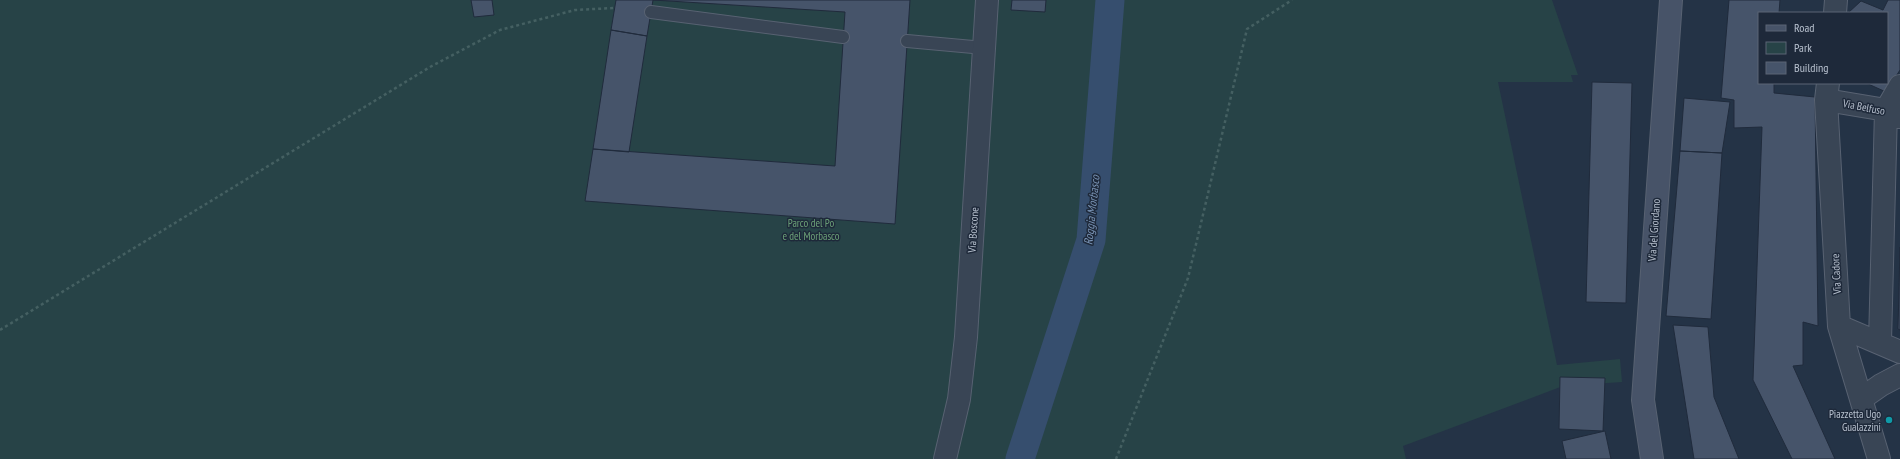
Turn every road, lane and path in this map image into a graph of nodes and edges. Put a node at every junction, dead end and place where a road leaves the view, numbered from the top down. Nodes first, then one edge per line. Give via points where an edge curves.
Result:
1 (987, 0) edge
2 (1292, 0) edge
3 (1670, 0) edge
4 (1836, 0) edge
5 (614, 8) dead end
6 (651, 12) dead end
7 (1835, 12) edge
8 (843, 37) dead end
9 (907, 42) dead end
10 (984, 48) junction
11 (1900, 86) edge
12 (1827, 91) edge
13 (1893, 114) edge
14 (1839, 326) junction
15 (0, 330) edge
16 (1880, 342) junction
17 (1900, 352) edge
18 (1900, 375) edge
19 (1861, 399) junction
20 (945, 459) edge
21 (1116, 459) edge
22 (1652, 459) edge
23 (1879, 459) edge

1 - 10 street, Via Boscone
2 - 21 path via 1247,29 1188,278
3 - 22 street, Via del Giordano via 1643,400
4 - 7 street
5 - 15 path via 576,10 500,30 430,67
6 - 8 lane
9 - 10 lane
10 - 20 street, Via Boscone via 966,337 959,399
11 - 13 street
12 - 13 street, Via Belfuso
12 - 14 street, Via Cadore
13 - 16 street
14 - 16 street
14 - 19 street, Via Cadore
16 - 17 street
18 - 19 street
19 - 23 street, Via Cadore

